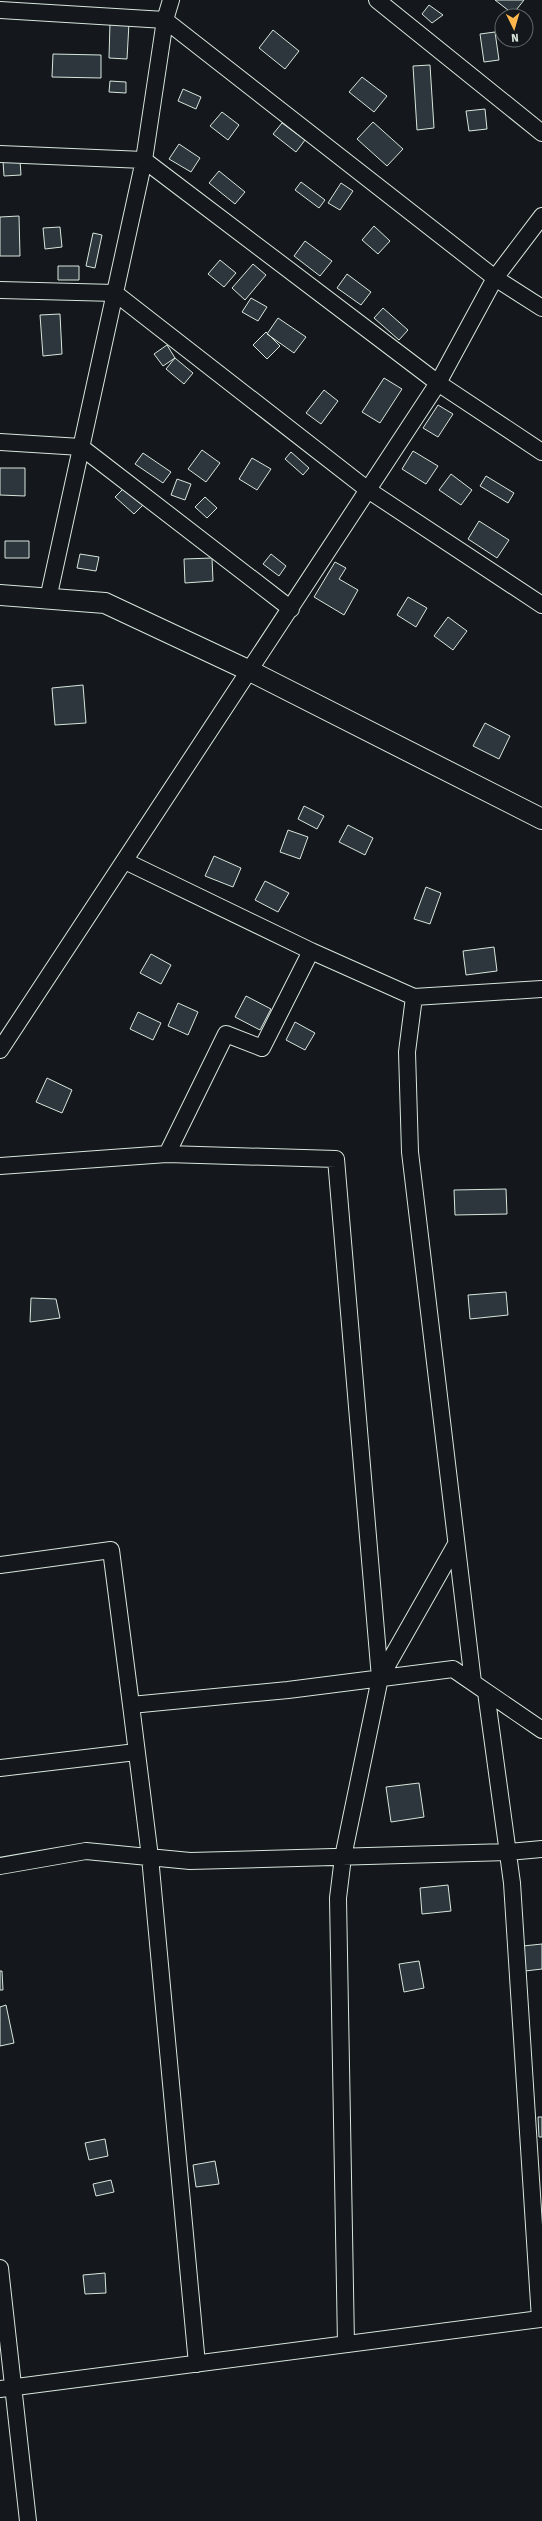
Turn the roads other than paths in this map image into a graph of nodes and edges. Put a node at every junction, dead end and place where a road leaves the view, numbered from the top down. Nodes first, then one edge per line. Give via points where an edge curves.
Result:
1 (171, 0) edge
2 (377, 0) edge
3 (0, 10) edge
4 (165, 20) junction
5 (542, 133) edge
6 (0, 154) edge
7 (144, 160) junction
8 (542, 216) edge
9 (495, 278) junction
10 (0, 290) edge
11 (115, 293) junction
12 (542, 308) edge
13 (438, 383) junction
14 (0, 442) edge
15 (82, 447) junction
16 (542, 452) edge
17 (368, 490) junction
18 (0, 595) edge
19 (48, 599) junction
20 (542, 605) edge
21 (291, 609) junction
22 (250, 671) junction
23 (542, 819) edge
24 (125, 861) junction
25 (311, 951) junction
26 (542, 989) edge
27 (414, 997) junction
28 (0, 1050) edge
29 (167, 1154) junction
30 (0, 1166) edge
31 (455, 1546) junction
32 (0, 1565) edge
33 (380, 1678) junction
34 (473, 1682) junction
35 (486, 1692) junction
36 (130, 1705) junction
37 (542, 1730) edge
38 (136, 1752) junction
39 (0, 1768) edge
40 (542, 1849) edge
41 (508, 1852) junction
42 (150, 1857) junction
43 (343, 1857) junction
44 (0, 1866) edge
45 (0, 2268) edge
46 (541, 2319) edge
47 (346, 2344) junction
48 (197, 2364) junction
49 (7, 2388) edge
50 (28, 2521) edge

1 - 4 street
2 - 5 street
3 - 4 street
4 - 7 street
4 - 9 street
6 - 7 street
7 - 11 street
7 - 13 street
8 - 9 street
9 - 12 street
9 - 13 street
10 - 11 street
11 - 15 street
11 - 17 street
13 - 16 street
13 - 17 street
14 - 15 street
15 - 19 street
15 - 21 street
17 - 20 street
17 - 21 street
18 - 19 street
19 - 22 street via 105,603
21 - 22 street
22 - 23 street
22 - 24 street
24 - 25 street
24 - 28 street
25 - 27 street
25 - 29 street via 262,1048 226,1034
26 - 27 street
27 - 31 street via 407,1052 410,1152
29 - 30 street
29 - 33 street via 336,1159
31 - 33 street
31 - 34 street
32 - 36 street via 111,1550
33 - 34 street via 453,1669
33 - 36 street
33 - 43 street
34 - 35 street
35 - 37 street
35 - 41 street
36 - 38 street
38 - 39 street
38 - 42 street
40 - 41 street
41 - 43 street
41 - 46 street
42 - 43 street via 190,1861
42 - 44 street via 86,1851
42 - 48 street
43 - 47 street via 338,1898
45 - 49 street
46 - 47 street
47 - 48 street
48 - 49 street
49 - 50 street

